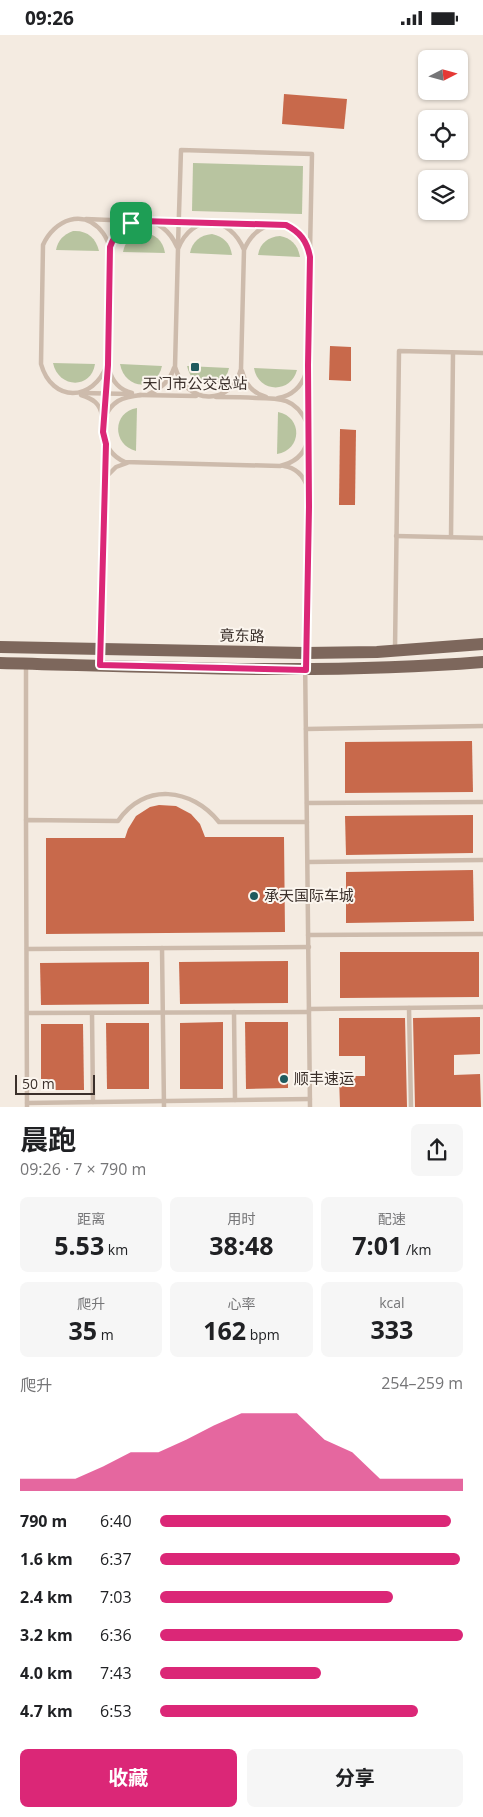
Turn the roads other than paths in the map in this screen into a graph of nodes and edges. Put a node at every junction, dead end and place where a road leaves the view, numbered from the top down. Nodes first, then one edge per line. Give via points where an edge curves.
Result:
1 (74, 219) junction
2 (141, 221) junction
3 (178, 222) junction
4 (209, 223) junction
5 (275, 224) junction
6 (110, 247) junction
7 (178, 249) junction
8 (244, 250) junction
9 (310, 257) junction
10 (452, 353) junction
11 (483, 353) edge
12 (108, 365) junction
13 (308, 365) junction
14 (175, 367) junction
15 (241, 369) junction
16 (70, 393) junction
17 (106, 394) junction
18 (141, 395) junction
19 (207, 396) junction
20 (271, 398) junction
21 (104, 425) junction
22 (308, 437) junction
23 (106, 444) junction
24 (131, 463) junction
25 (280, 466) junction
26 (105, 479) junction
27 (309, 490) junction
28 (396, 536) junction
29 (451, 537) junction
30 (483, 538) edge
31 (483, 644) edge
32 (0, 647) edge
33 (100, 649) junction
34 (395, 650) junction
35 (305, 653) junction
36 (483, 662) edge
37 (0, 663) edge
38 (26, 664) junction
39 (100, 665) junction
40 (306, 670) junction
41 (483, 726) edge
42 (306, 729) junction
43 (483, 802) edge
44 (307, 803) junction
45 (26, 820) junction
46 (307, 821) junction
47 (483, 860) edge
48 (308, 862) junction
49 (483, 934) edge
50 (308, 935) junction
51 (308, 947) junction
52 (162, 948) junction
53 (27, 949) junction
54 (483, 1007) edge
55 (409, 1008) junction
56 (309, 1010) junction
57 (234, 1012) junction
58 (27, 1013) junction
59 (92, 1013) junction
60 (163, 1013) junction
61 (310, 1099) junction
62 (234, 1100) junction
63 (164, 1101) junction
64 (93, 1102) junction
65 (27, 1105) edge
66 (164, 1107) edge
67 (310, 1107) edge
68 (411, 1107) edge

1 - 2 lane
1 - 6 lane via 95,225 103,232
1 - 16 lane via 55,227 43,245 41,363 50,383
2 - 3 lane
2 - 6 lane via 121,228
2 - 7 lane via 162,226
3 - 4 lane
3 - 7 lane
3 - 9 lane via 181,150 312,154
4 - 5 lane
4 - 7 lane via 189,230
4 - 8 lane via 229,228
5 - 8 lane via 255,232
5 - 9 lane via 295,230 306,242
6 - 12 lane
7 - 14 lane
8 - 15 lane
9 - 13 lane
10 - 11 lane
10 - 28 lane via 399,351
10 - 29 lane
12 - 16 lane via 100,381 92,388
12 - 17 lane
12 - 18 lane via 110,376 117,385
13 - 20 lane via 303,381 292,393
13 - 22 lane
14 - 18 lane via 158,390
14 - 19 lane via 185,387
15 - 19 lane via 234,384 226,391
15 - 20 lane via 251,388
16 - 17 lane
16 - 21 lane via 98,403
17 - 18 lane
17 - 21 lane
18 - 19 lane
18 - 21 lane via 116,402
19 - 20 lane
20 - 22 lane via 286,400 296,406 308,425
21 - 23 lane
22 - 25 lane via 299,457
22 - 27 lane
23 - 24 lane via 115,457
23 - 26 lane
24 - 25 lane
24 - 26 lane via 116,467
25 - 27 lane via 298,471
26 - 33 lane
27 - 35 lane
28 - 29 lane
28 - 34 lane
29 - 30 lane
31 - 34 main road, 竟东路
32 - 33 main road, 竟东路
33 - 35 main road, 竟东路
33 - 39 lane
34 - 35 main road, 竟东路
35 - 40 lane
36 - 40 main road
37 - 38 main road
38 - 39 main road
38 - 45 lane
39 - 40 main road
40 - 42 lane
41 - 42 lane
42 - 44 lane
43 - 44 lane
44 - 46 lane
45 - 46 lane via 118,821 136,802 169,794 194,801 219,822
45 - 53 lane
46 - 48 lane
47 - 48 lane
48 - 50 lane
49 - 50 lane
50 - 51 lane
51 - 52 lane
51 - 56 lane
52 - 53 lane
52 - 60 lane
53 - 58 lane
54 - 55 lane
55 - 56 lane
55 - 68 lane
56 - 57 lane
56 - 61 lane
57 - 60 lane
57 - 62 lane
58 - 59 lane
58 - 65 lane
59 - 60 lane
59 - 64 lane
60 - 63 lane
61 - 62 lane
61 - 67 lane
62 - 63 lane
63 - 64 lane
63 - 66 lane
64 - 65 lane

